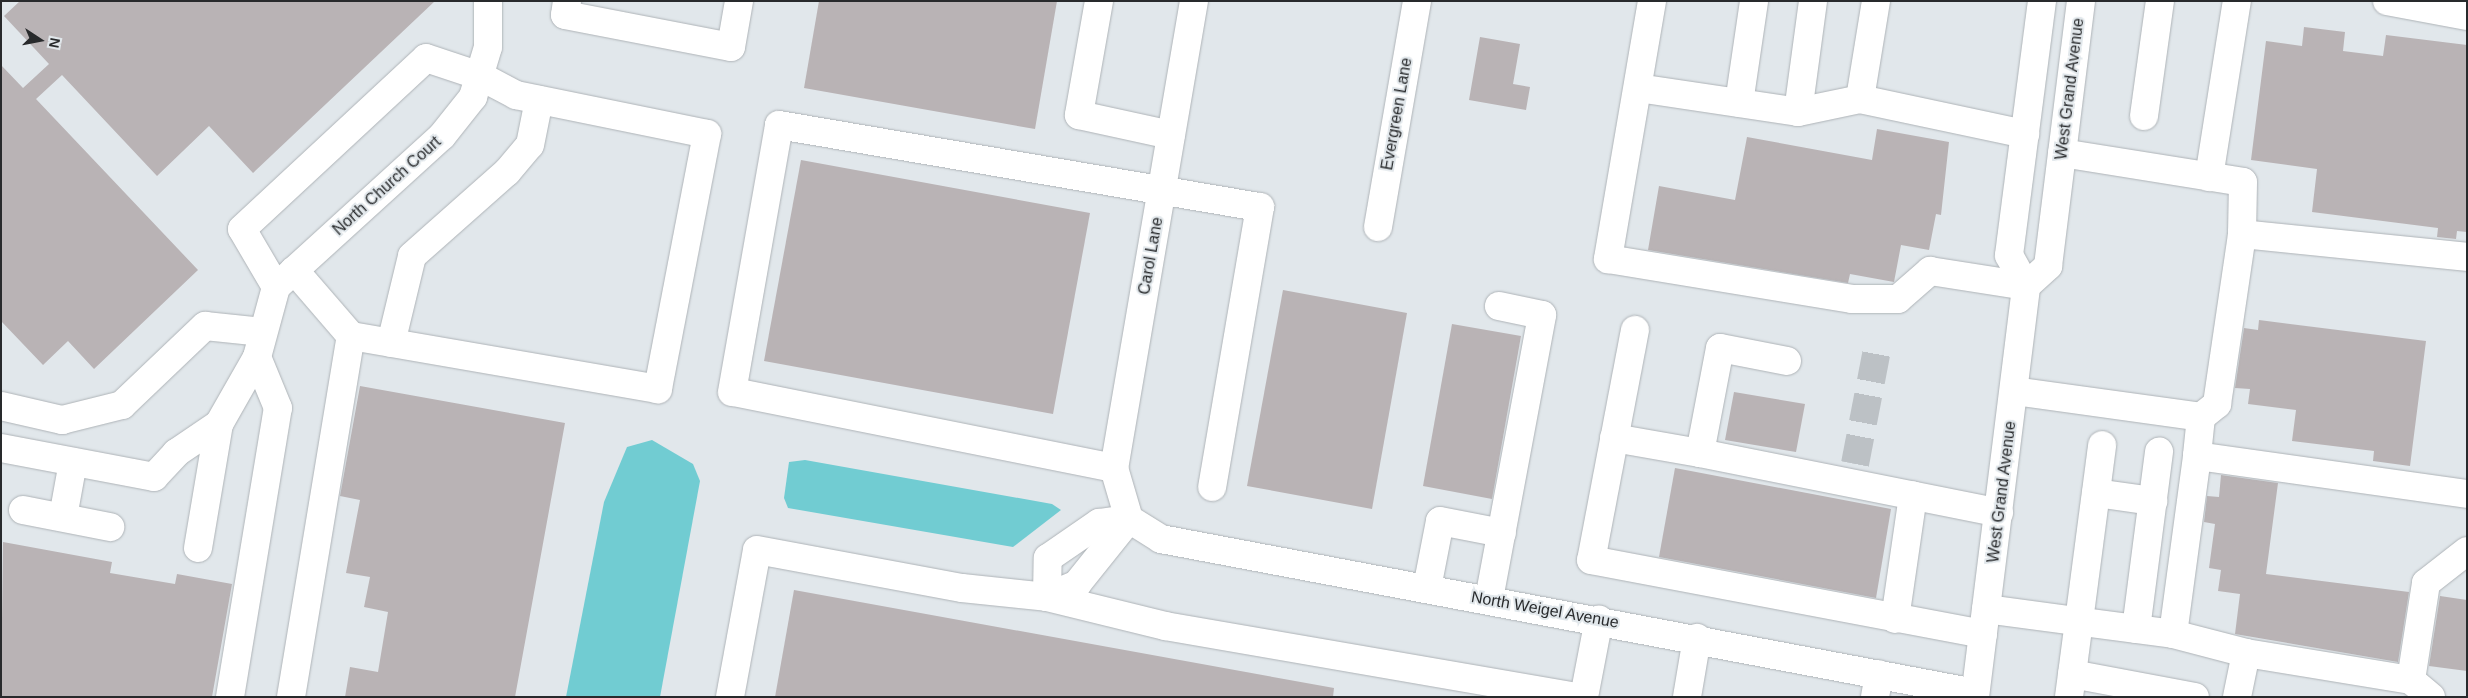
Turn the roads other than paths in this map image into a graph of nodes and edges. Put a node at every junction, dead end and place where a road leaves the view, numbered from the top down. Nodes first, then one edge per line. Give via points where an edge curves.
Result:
1 (488, 1) edge
2 (567, 1) edge
3 (738, 1) edge
4 (1099, 1) edge
5 (1194, 1) edge
6 (1417, 1) edge
7 (1652, 1) edge
8 (1754, 1) edge
9 (1814, 1) edge
10 (1876, 1) edge
11 (2042, 1) edge
12 (2081, 1) edge
13 (2160, 1) edge
14 (2237, 1) edge
15 (2387, 1) edge
16 (2467, 16) edge
17 (480, 76) junction
18 (1638, 88) junction
19 (1860, 99) junction
20 (540, 100) junction
21 (1740, 103) junction
22 (1798, 112) junction
23 (2144, 116) dead end
24 (2025, 134) junction
25 (1171, 136) junction
26 (2062, 153) junction
27 (2209, 177) junction
28 (1162, 189) junction
29 (1378, 227) dead end
30 (2242, 234) junction
31 (2467, 258) edge
32 (285, 278) junction
33 (2026, 286) junction
34 (1499, 306) dead end
35 (1635, 330) dead end
36 (351, 336) junction
37 (391, 343) junction
38 (260, 344) junction
39 (1788, 361) dead end
40 (2014, 391) junction
41 (1, 406) edge
42 (2201, 417) junction
43 (219, 424) junction
44 (1614, 438) junction
45 (2102, 445) dead end
46 (1, 448) edge
47 (2159, 450) dead end
48 (1700, 453) junction
49 (2198, 456) junction
50 (74, 462) junction
51 (1114, 468) junction
52 (1212, 487) dead end
53 (2096, 494) junction
54 (2467, 494) edge
55 (1912, 495) junction
56 (2153, 501) junction
57 (23, 510) dead end
58 (1999, 513) junction
59 (1127, 515) junction
60 (63, 517) junction
61 (110, 526) dead end
62 (1502, 533) junction
63 (198, 548) dead end
64 (2467, 551) edge
65 (1427, 588) junction
66 (1047, 597) junction
67 (1489, 600) junction
68 (1599, 619) junction
69 (1895, 619) junction
70 (2079, 621) junction
71 (1985, 622) junction
72 (2136, 629) junction
73 (2173, 634) junction
74 (1697, 638) junction
75 (2246, 652) junction
76 (1877, 685) edge
77 (2071, 686) edge
78 (2421, 688) edge
79 (1975, 695) edge
80 (230, 697) edge
81 (291, 697) edge
82 (730, 697) edge
83 (1576, 697) edge
84 (1584, 697) edge
85 (1687, 697) edge
86 (2195, 697) edge
87 (2237, 697) edge

1 - 17 street, North Church Court via 488,47
2 - 3 street via 565,16 731,47
4 - 25 street via 1079,115
5 - 25 street, Carol Lane
6 - 29 street, Evergreen Lane
7 - 18 street
8 - 21 street
9 - 22 street
10 - 19 street
11 - 24 street
12 - 26 street, West Grand Avenue
13 - 23 street
14 - 27 street
15 - 16 street
17 - 20 street via 516,95
17 - 32 street, North Church Court via 473,97 442,136
17 - 32 street via 426,58 242,229
18 - 21 street
18 - 33 street via 1608,259 1852,299 1898,299 1930,271
19 - 22 street
19 - 24 street
20 - 37 street via 530,145 507,172 412,256
20 - 37 street via 707,134 658,389
21 - 22 street
24 - 33 street via 2009,255
25 - 28 street, Carol Lane
26 - 27 street
26 - 33 street, West Grand Avenue via 2048,266
27 - 30 street via 2242,182
28 - 51 street, Carol Lane
28 - 51 street via 779,125 732,392
28 - 52 street via 1260,207
30 - 31 street
30 - 42 street via 2217,404
32 - 36 street
32 - 38 street
33 - 40 street, West Grand Avenue
34 - 62 street via 1542,315
35 - 44 street
36 - 37 street
36 - 81 street
38 - 41 street via 205,326 122,405 62,420
38 - 43 street
38 - 80 street via 278,408
39 - 48 street via 1720,348
40 - 42 street
40 - 58 street, West Grand Avenue
42 - 49 street
43 - 50 street via 176,453 154,477
43 - 63 street
44 - 48 street
44 - 69 street via 1591,560
45 - 53 street
46 - 50 street
47 - 56 street
48 - 55 street via 1853,474
49 - 54 street
49 - 73 street
50 - 60 street
51 - 59 street, Carol Lane
53 - 56 street
53 - 70 street
55 - 58 street
55 - 69 street
56 - 72 street
57 - 60 street
58 - 71 street, West Grand Avenue
59 - 65 street, North Weigel Avenue via 1161,539
59 - 66 street via 1077,584
59 - 66 street via 1099,523 1048,558
60 - 61 street
62 - 65 street via 1440,521
62 - 67 street
64 - 78 street via 2426,583
65 - 67 street, North Weigel Avenue
66 - 82 street via 962,588 757,550
66 - 83 street via 1166,626
67 - 68 street, North Weigel Avenue
68 - 74 street, North Weigel Avenue
68 - 84 street
69 - 71 street
70 - 71 street
70 - 72 street
70 - 77 street
71 - 79 street, West Grand Avenue
72 - 73 street
73 - 75 street
74 - 76 street, North Weigel Avenue
74 - 85 street
75 - 78 street
75 - 87 street
76 - 79 street, North Weigel Avenue
77 - 86 street

